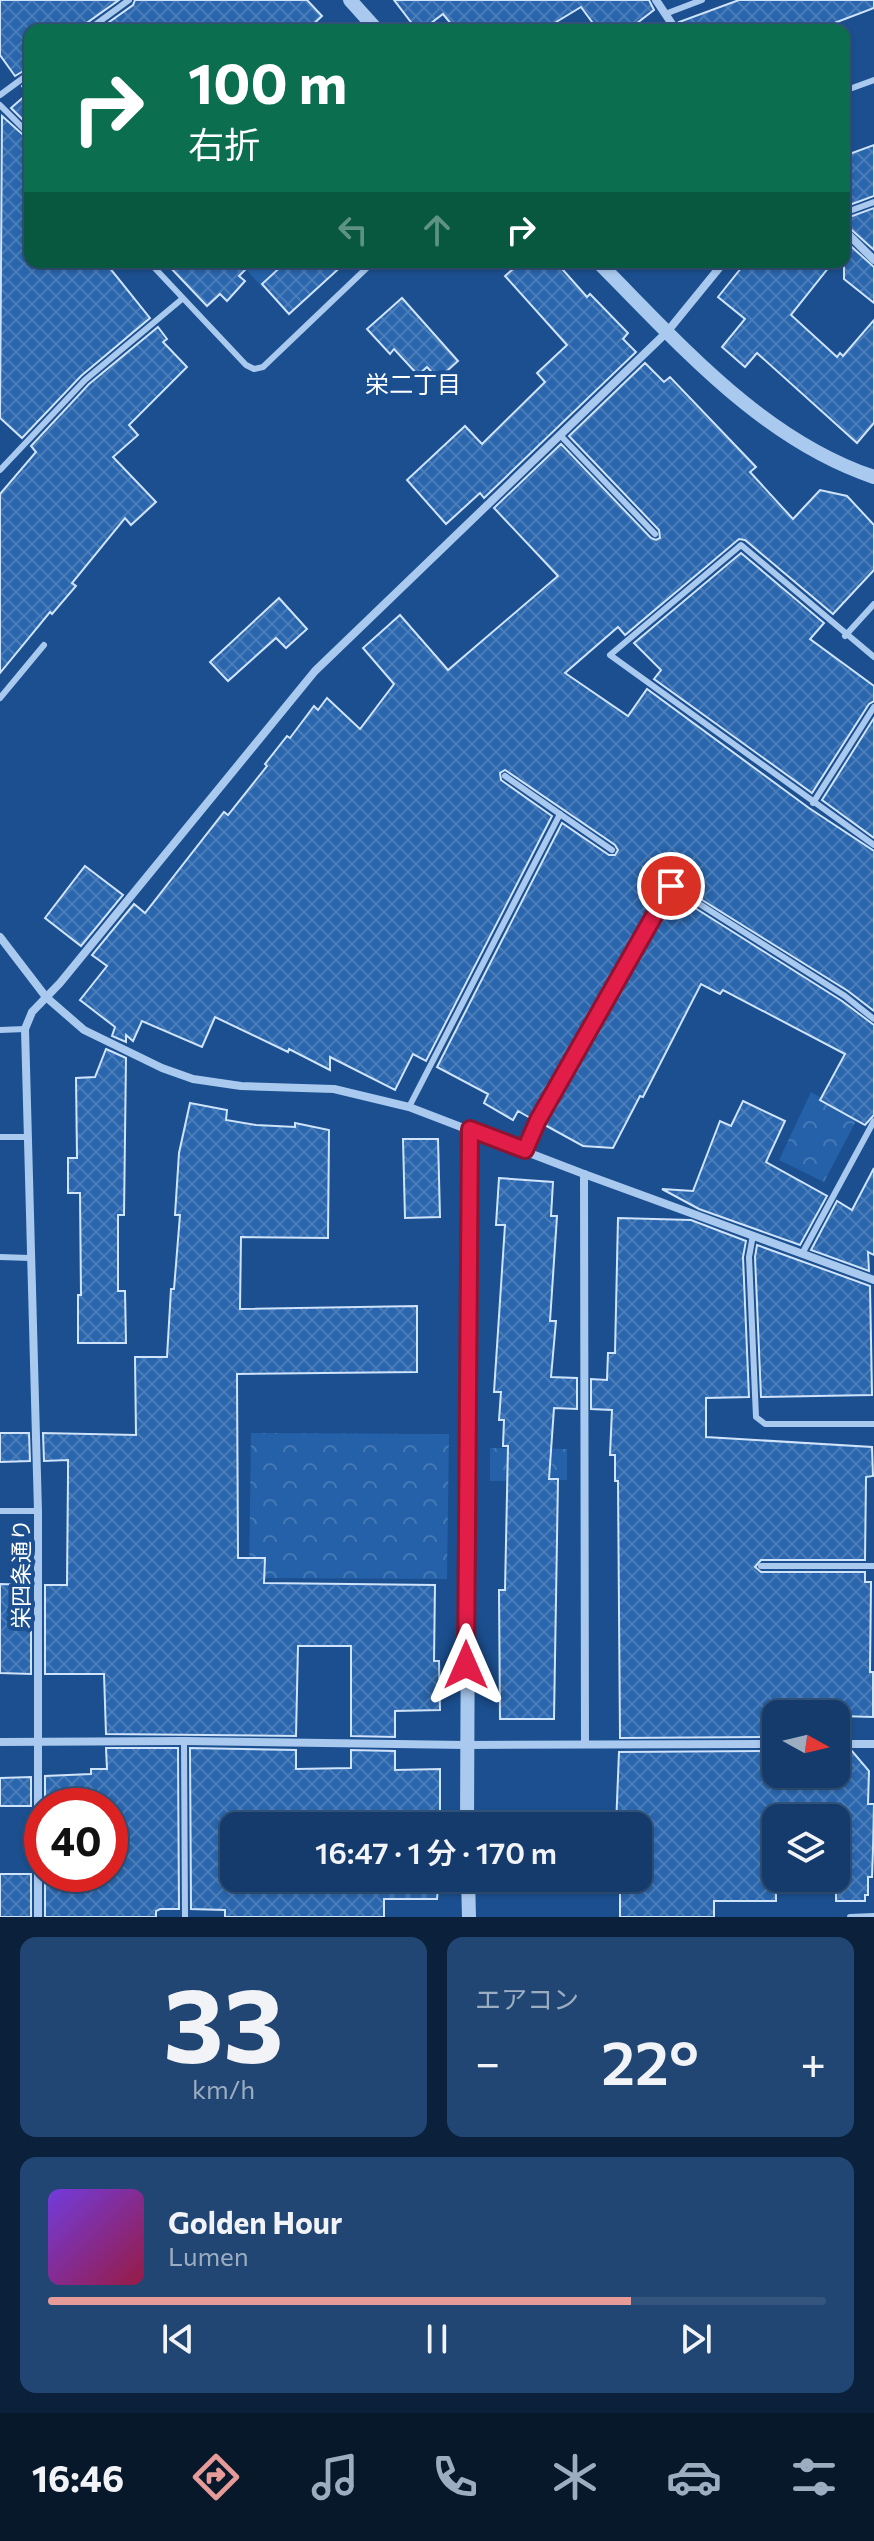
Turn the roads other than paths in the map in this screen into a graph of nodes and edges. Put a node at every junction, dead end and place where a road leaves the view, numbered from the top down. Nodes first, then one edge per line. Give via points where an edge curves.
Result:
1 (129, 0) edge
2 (350, 0) edge
3 (656, 0) edge
4 (702, 0) edge
5 (665, 14) junction
6 (96, 24) edge
7 (372, 24) edge
8 (672, 24) edge
9 (24, 77) edge
10 (874, 80) edge
11 (850, 89) edge
12 (0, 95) edge
13 (0, 105) edge
14 (24, 129) edge
15 (874, 202) edge
16 (850, 211) edge
17 (850, 236) edge
18 (874, 260) edge
19 (154, 268) edge
20 (367, 268) edge
21 (604, 268) edge
22 (719, 268) edge
23 (182, 299) junction
24 (667, 332) junction
25 (560, 435) junction
26 (0, 470) edge
27 (874, 477) edge
28 (655, 534) dead end
29 (874, 604) edge
30 (845, 636) junction
31 (44, 645) dead end
32 (874, 657) edge
33 (0, 698) edge
34 (874, 707) edge
35 (505, 776) dead end
36 (813, 803) junction
37 (560, 814) junction
38 (874, 845) edge
39 (612, 850) dead end
40 (0, 937) edge
41 (46, 997) junction
42 (874, 1019) edge
43 (25, 1029) junction
44 (0, 1030) edge
45 (409, 1107) junction
46 (874, 1121) edge
47 (470, 1129) junction
48 (0, 1137) edge
49 (30, 1137) junction
50 (525, 1150) junction
51 (584, 1174) junction
52 (753, 1235) junction
53 (803, 1252) junction
54 (0, 1257) edge
55 (30, 1258) junction
56 (874, 1280) edge
57 (874, 1424) edge
58 (0, 1511) edge
59 (38, 1511) junction
60 (761, 1566) dead end
61 (874, 1566) edge
62 (184, 1741) junction
63 (0, 1742) edge
64 (39, 1742) junction
65 (585, 1744) junction
66 (762, 1744) edge
67 (850, 1744) edge
68 (874, 1744) edge
69 (466, 1745) junction
70 (467, 1812) edge
71 (468, 1892) edge
72 (874, 1916) edge
73 (38, 1917) edge
74 (185, 1917) edge
75 (469, 1917) edge
76 (850, 1917) edge

1 - 6 lane
2 - 7 street
3 - 5 street
4 - 5 lane
5 - 8 street
9 - 12 lane
10 - 11 lane
13 - 14 lane
15 - 16 lane
17 - 18 street
19 - 23 lane
20 - 23 lane via 263,367 254,369
21 - 24 street
22 - 24 street
23 - 26 lane via 85,380
24 - 25 street
24 - 27 street via 710,376 776,427 836,464
25 - 28 lane
25 - 41 street via 315,671
29 - 30 lane
30 - 32 lane
30 - 36 lane via 741,545 610,655
31 - 33 lane
34 - 36 lane
35 - 37 lane
36 - 38 lane
37 - 39 lane
37 - 45 lane
40 - 41 street
41 - 43 street
41 - 45 street via 106,1043 193,1079 334,1089
42 - 50 lane via 671,886
43 - 44 lane
43 - 49 street, 栄四条通り
45 - 47 street
46 - 53 lane
47 - 50 street
47 - 69 street
48 - 49 lane
49 - 55 street, 栄四条通り
50 - 51 street
51 - 52 street
51 - 65 street
52 - 53 street
52 - 57 lane via 749,1257 756,1417 765,1424
53 - 56 street
54 - 55 lane
55 - 59 street, 栄四条通り
58 - 59 lane
59 - 64 street, 栄四条通り
60 - 61 lane
62 - 64 street
62 - 69 street
62 - 74 lane
63 - 64 street
64 - 73 street, 栄四条通り
65 - 66 street
65 - 69 street
67 - 68 street
69 - 70 street
71 - 75 street
72 - 76 lane

